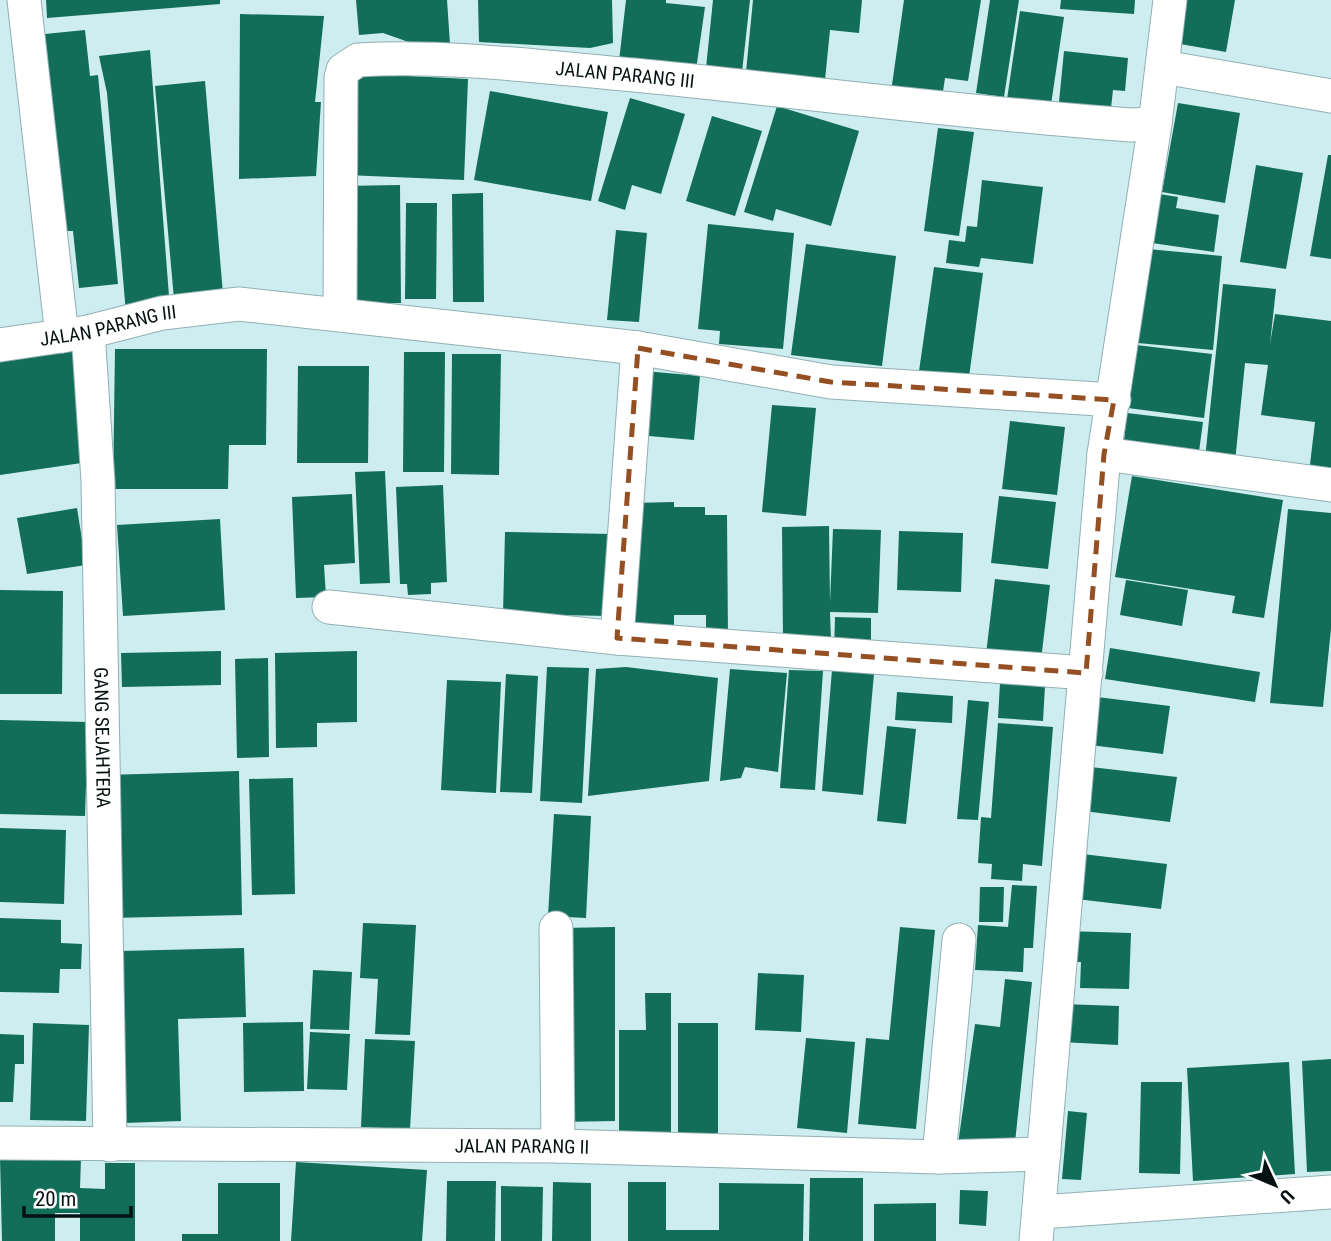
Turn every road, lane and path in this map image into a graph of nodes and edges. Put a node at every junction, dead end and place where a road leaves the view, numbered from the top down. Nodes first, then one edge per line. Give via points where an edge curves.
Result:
1 (24, 0) edge
2 (1170, 0) edge
3 (1163, 66) junction
4 (1331, 96) edge
5 (1155, 124) junction
6 (347, 316) junction
7 (75, 334) junction
8 (0, 345) edge
9 (638, 348) junction
10 (1114, 400) junction
11 (1104, 454) junction
12 (1331, 485) edge
13 (329, 607) dead end
14 (617, 638) junction
15 (1086, 673) junction
16 (556, 928) dead end
17 (959, 940) dead end
18 (0, 1143) edge
19 (110, 1145) junction
20 (558, 1146) junction
21 (1044, 1154) junction
22 (939, 1157) junction
23 (1331, 1192) edge
24 (1038, 1226) edge

1 - 7 street, GANG SEJAHTERA
2 - 3 street
3 - 4 street
3 - 5 street
5 - 6 street, JALAN PARANG III via 975,114 805,92 487,62 358,60 343,70 341,78
5 - 10 street
6 - 7 street, JALAN PARANG III via 239,304 162,313
6 - 9 street
7 - 8 street, JALAN PARANG III
7 - 19 street, GANG SEJAHTERA via 98,481
9 - 10 street via 831,382
9 - 14 street
10 - 11 street
11 - 12 street
11 - 15 street
13 - 14 street
14 - 15 street
15 - 21 street
16 - 20 street
17 - 22 street
18 - 19 street, JALAN PARANG II
19 - 20 street, JALAN PARANG II
20 - 22 street, JALAN PARANG II
21 - 22 street, JALAN PARANG II
21 - 24 street
23 - 24 street

